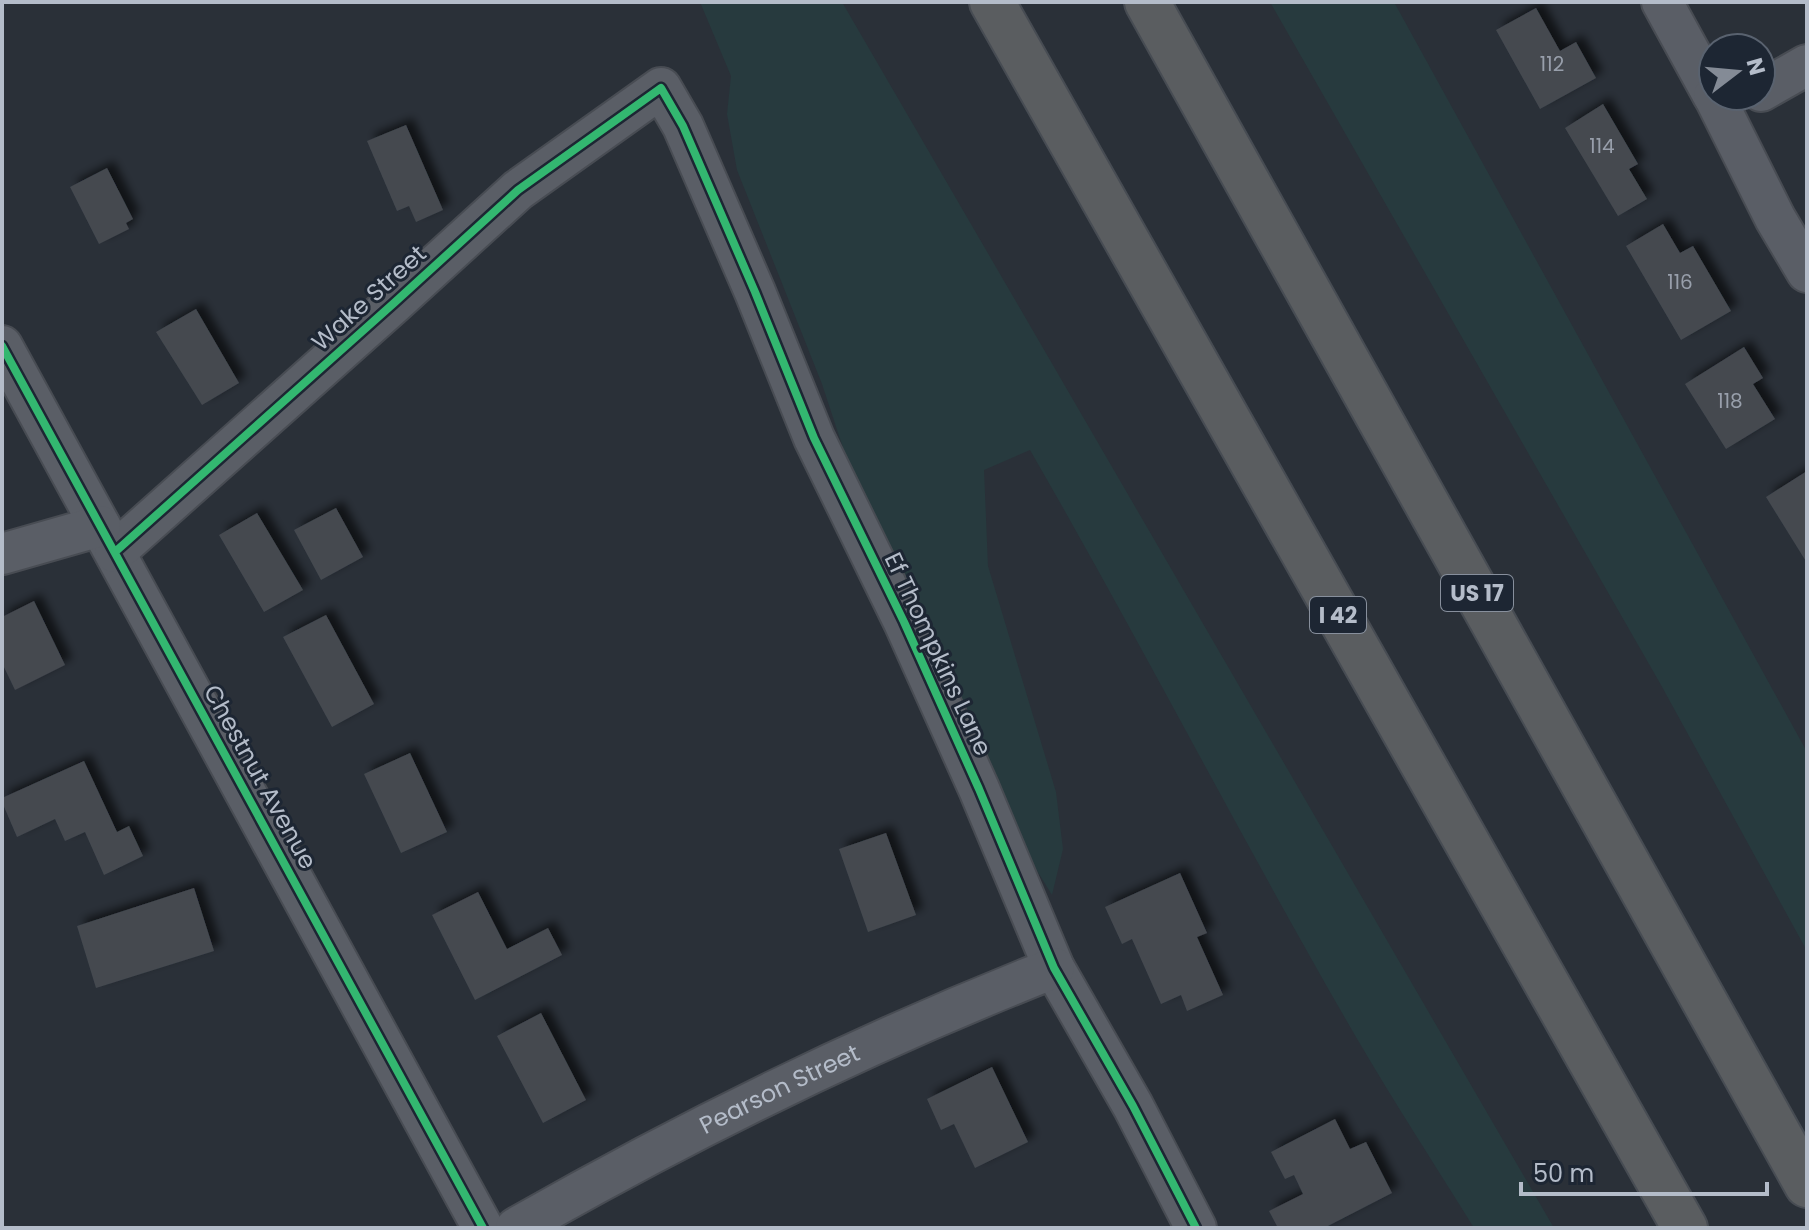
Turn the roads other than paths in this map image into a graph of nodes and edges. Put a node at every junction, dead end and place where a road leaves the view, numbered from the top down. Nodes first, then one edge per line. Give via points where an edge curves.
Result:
1 (992, 2) edge
2 (1147, 2) edge
3 (1662, 2) edge
4 (1697, 56) edge
5 (1807, 65) edge
6 (1777, 82) edge
7 (661, 88) joint
8 (1731, 112) edge
9 (1807, 272) edge
10 (2, 346) edge
11 (108, 539) junction
12 (2, 554) edge
13 (1054, 968) junction
14 (1807, 1185) edge
15 (483, 1228) edge
16 (516, 1228) edge
17 (1196, 1228) edge
18 (1685, 1228) edge

1 - 18 highway, I 42
2 - 14 highway, US 17
3 - 4 street
5 - 6 street
7 - 11 street, Wake Street via 518,190
7 - 13 street, Ef Thompkins Lane via 719,209 814,438 979,789
8 - 9 street via 1775,218
10 - 11 street, Chestnut Avenue
11 - 12 street, Wake Street
11 - 15 street, Chestnut Avenue
13 - 16 street, Pearson Street via 832,1062
13 - 17 street, Ef Thompkins Lane

